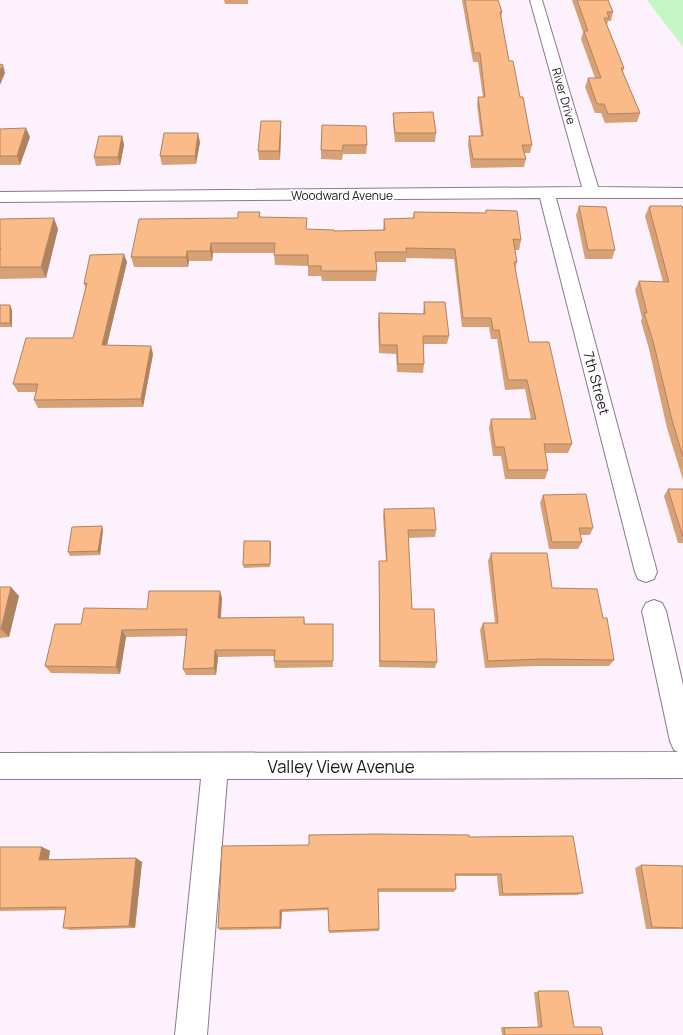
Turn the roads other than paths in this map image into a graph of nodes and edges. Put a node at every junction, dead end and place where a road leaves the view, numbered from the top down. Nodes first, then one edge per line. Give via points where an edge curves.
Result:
1 (536, 0) edge
2 (591, 192) junction
3 (547, 193) junction
4 (683, 193) edge
5 (0, 197) edge
6 (646, 572) dead end
7 (654, 611) dead end
8 (683, 741) edge
9 (683, 765) edge
10 (0, 766) edge
11 (215, 766) junction
12 (191, 1035) edge

1 - 2 street, River Drive
2 - 3 street, Woodward Avenue
2 - 4 street, Woodward Avenue
3 - 5 street, Woodward Avenue
3 - 6 street, 7th Street
7 - 8 street
9 - 11 street, Valley View Avenue
10 - 11 street, Valley View Avenue
11 - 12 street

